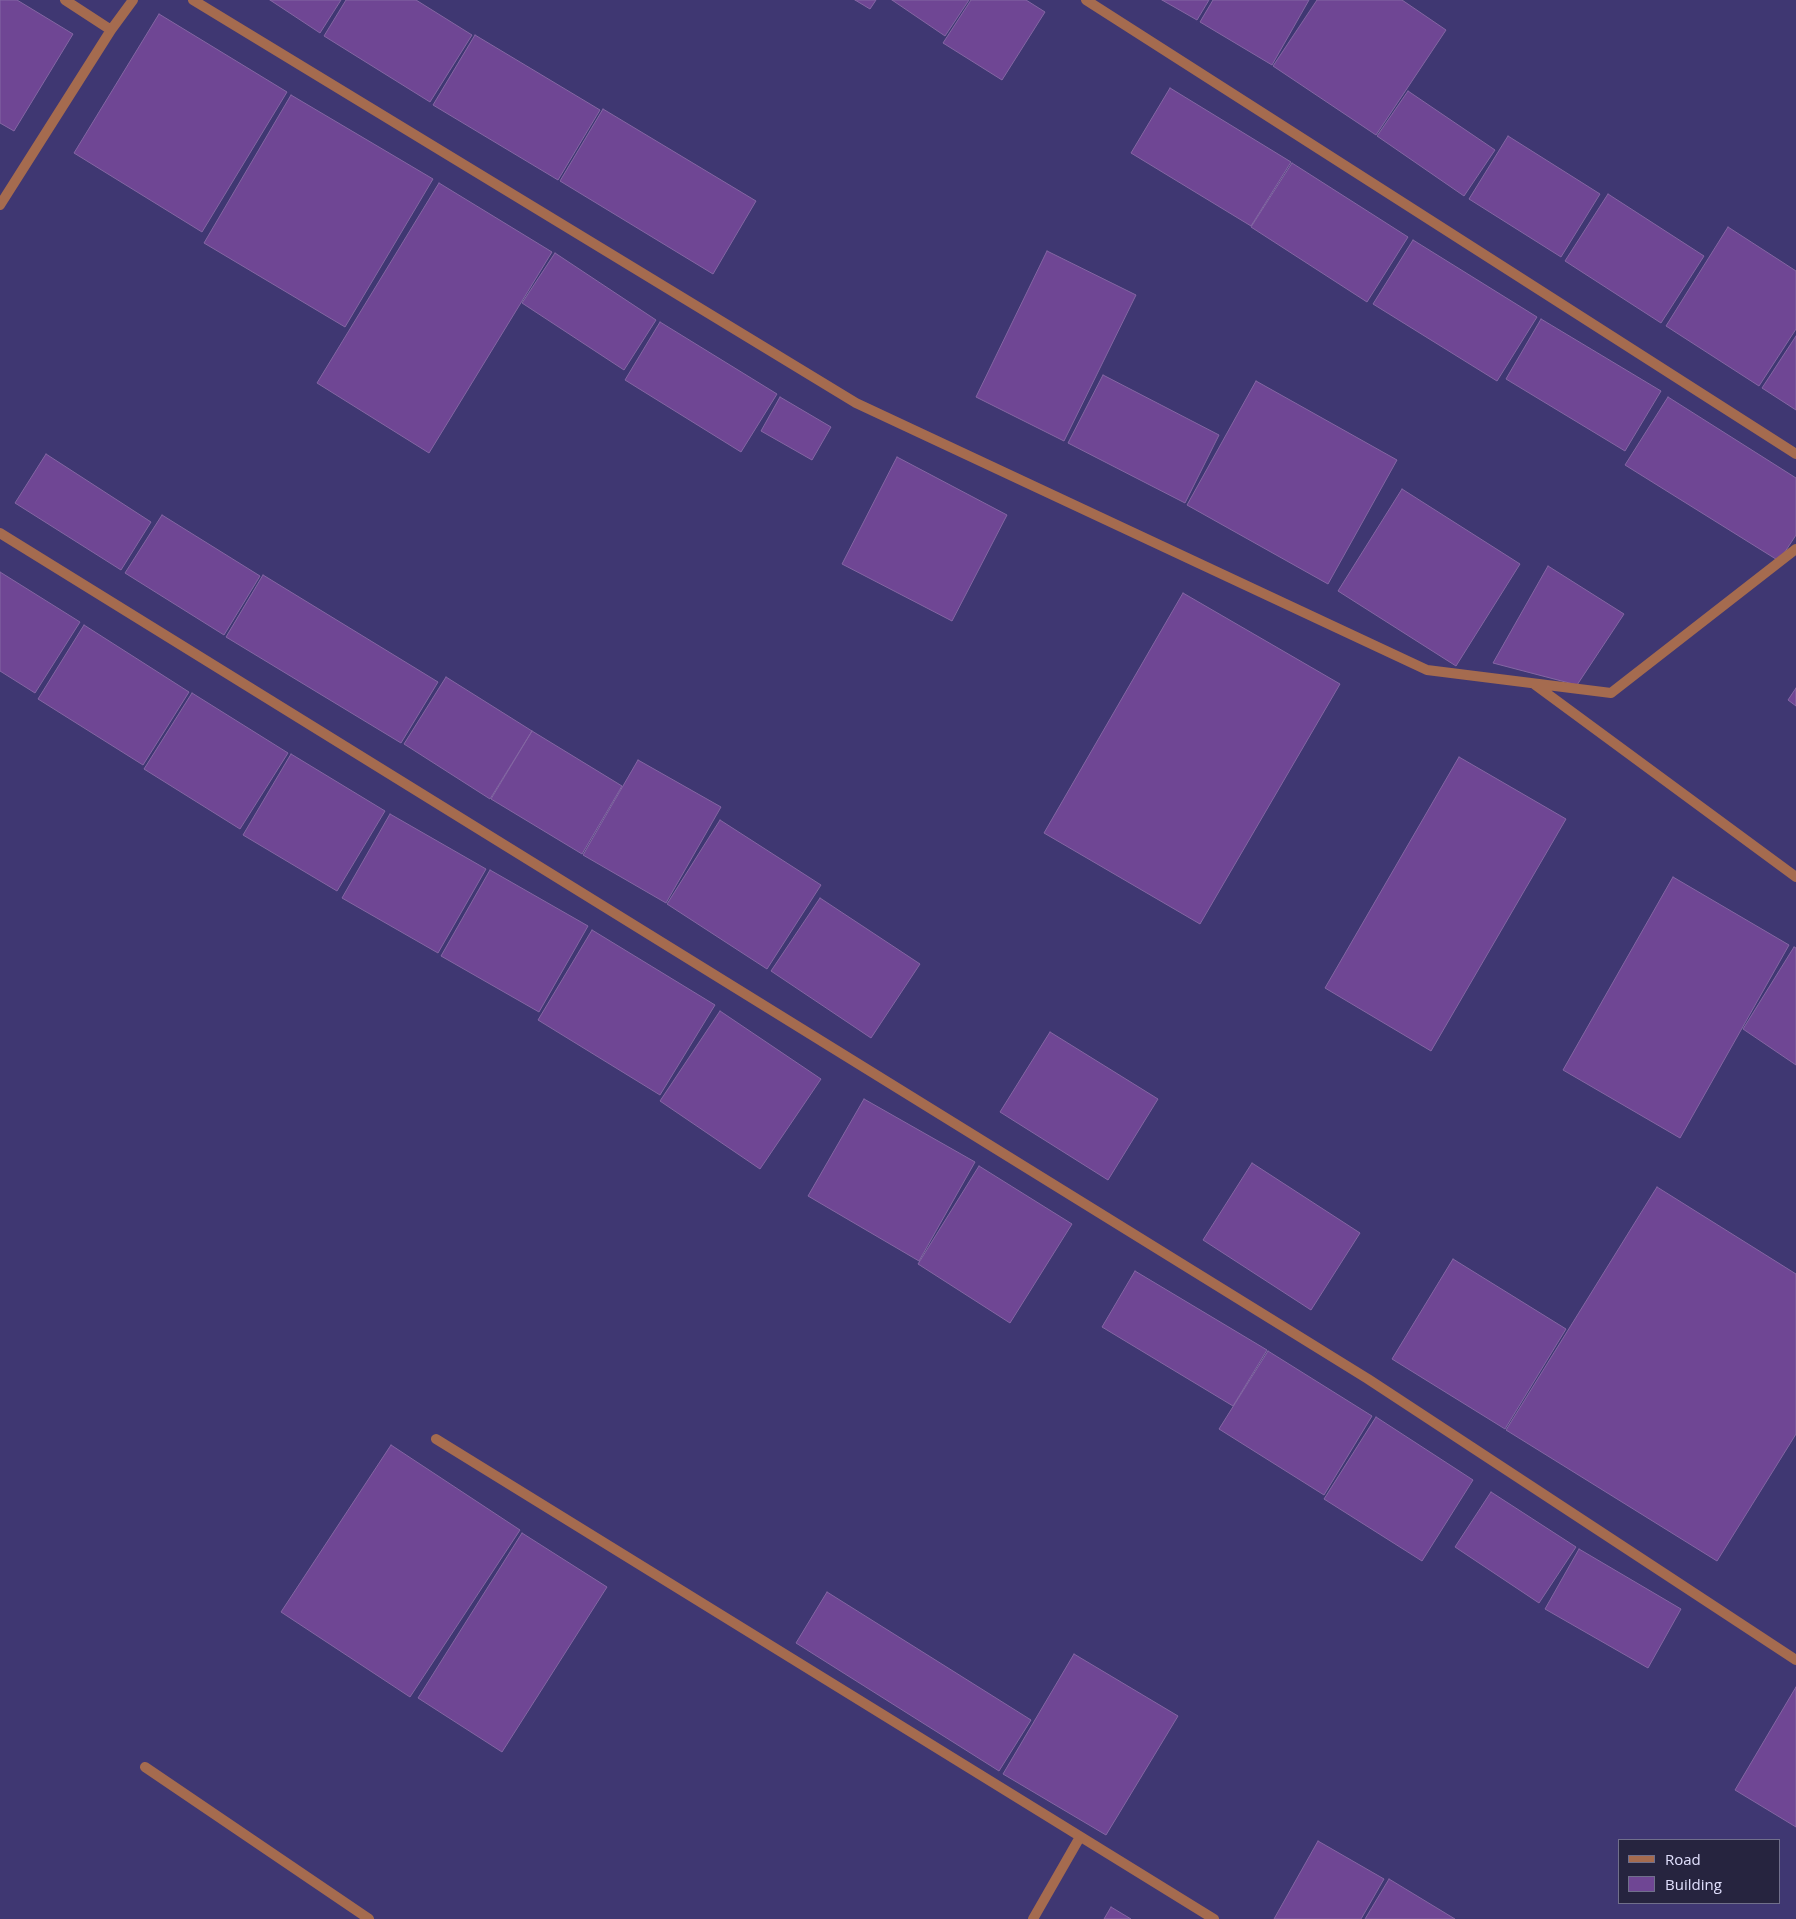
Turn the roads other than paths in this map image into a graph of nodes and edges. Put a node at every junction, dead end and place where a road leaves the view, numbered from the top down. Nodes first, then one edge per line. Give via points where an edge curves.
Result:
1 (65, 0) edge
2 (133, 0) edge
3 (193, 0) edge
4 (1086, 0) edge
5 (111, 30) junction
6 (0, 206) edge
7 (1796, 454) edge
8 (0, 533) edge
9 (1796, 549) edge
10 (1533, 684) junction
11 (1796, 877) edge
12 (436, 1439) dead end
13 (1796, 1660) edge
14 (146, 1767) dead end
15 (1080, 1836) junction
16 (369, 1919) edge
17 (1033, 1919) edge
18 (1214, 1919) edge

1 - 5 street
2 - 5 street
3 - 10 street via 856,403 1427,670
4 - 7 street
5 - 6 street
8 - 13 street via 1368,1379
9 - 10 street via 1611,693
10 - 11 street
12 - 15 street
14 - 16 street
15 - 17 street
15 - 18 street

